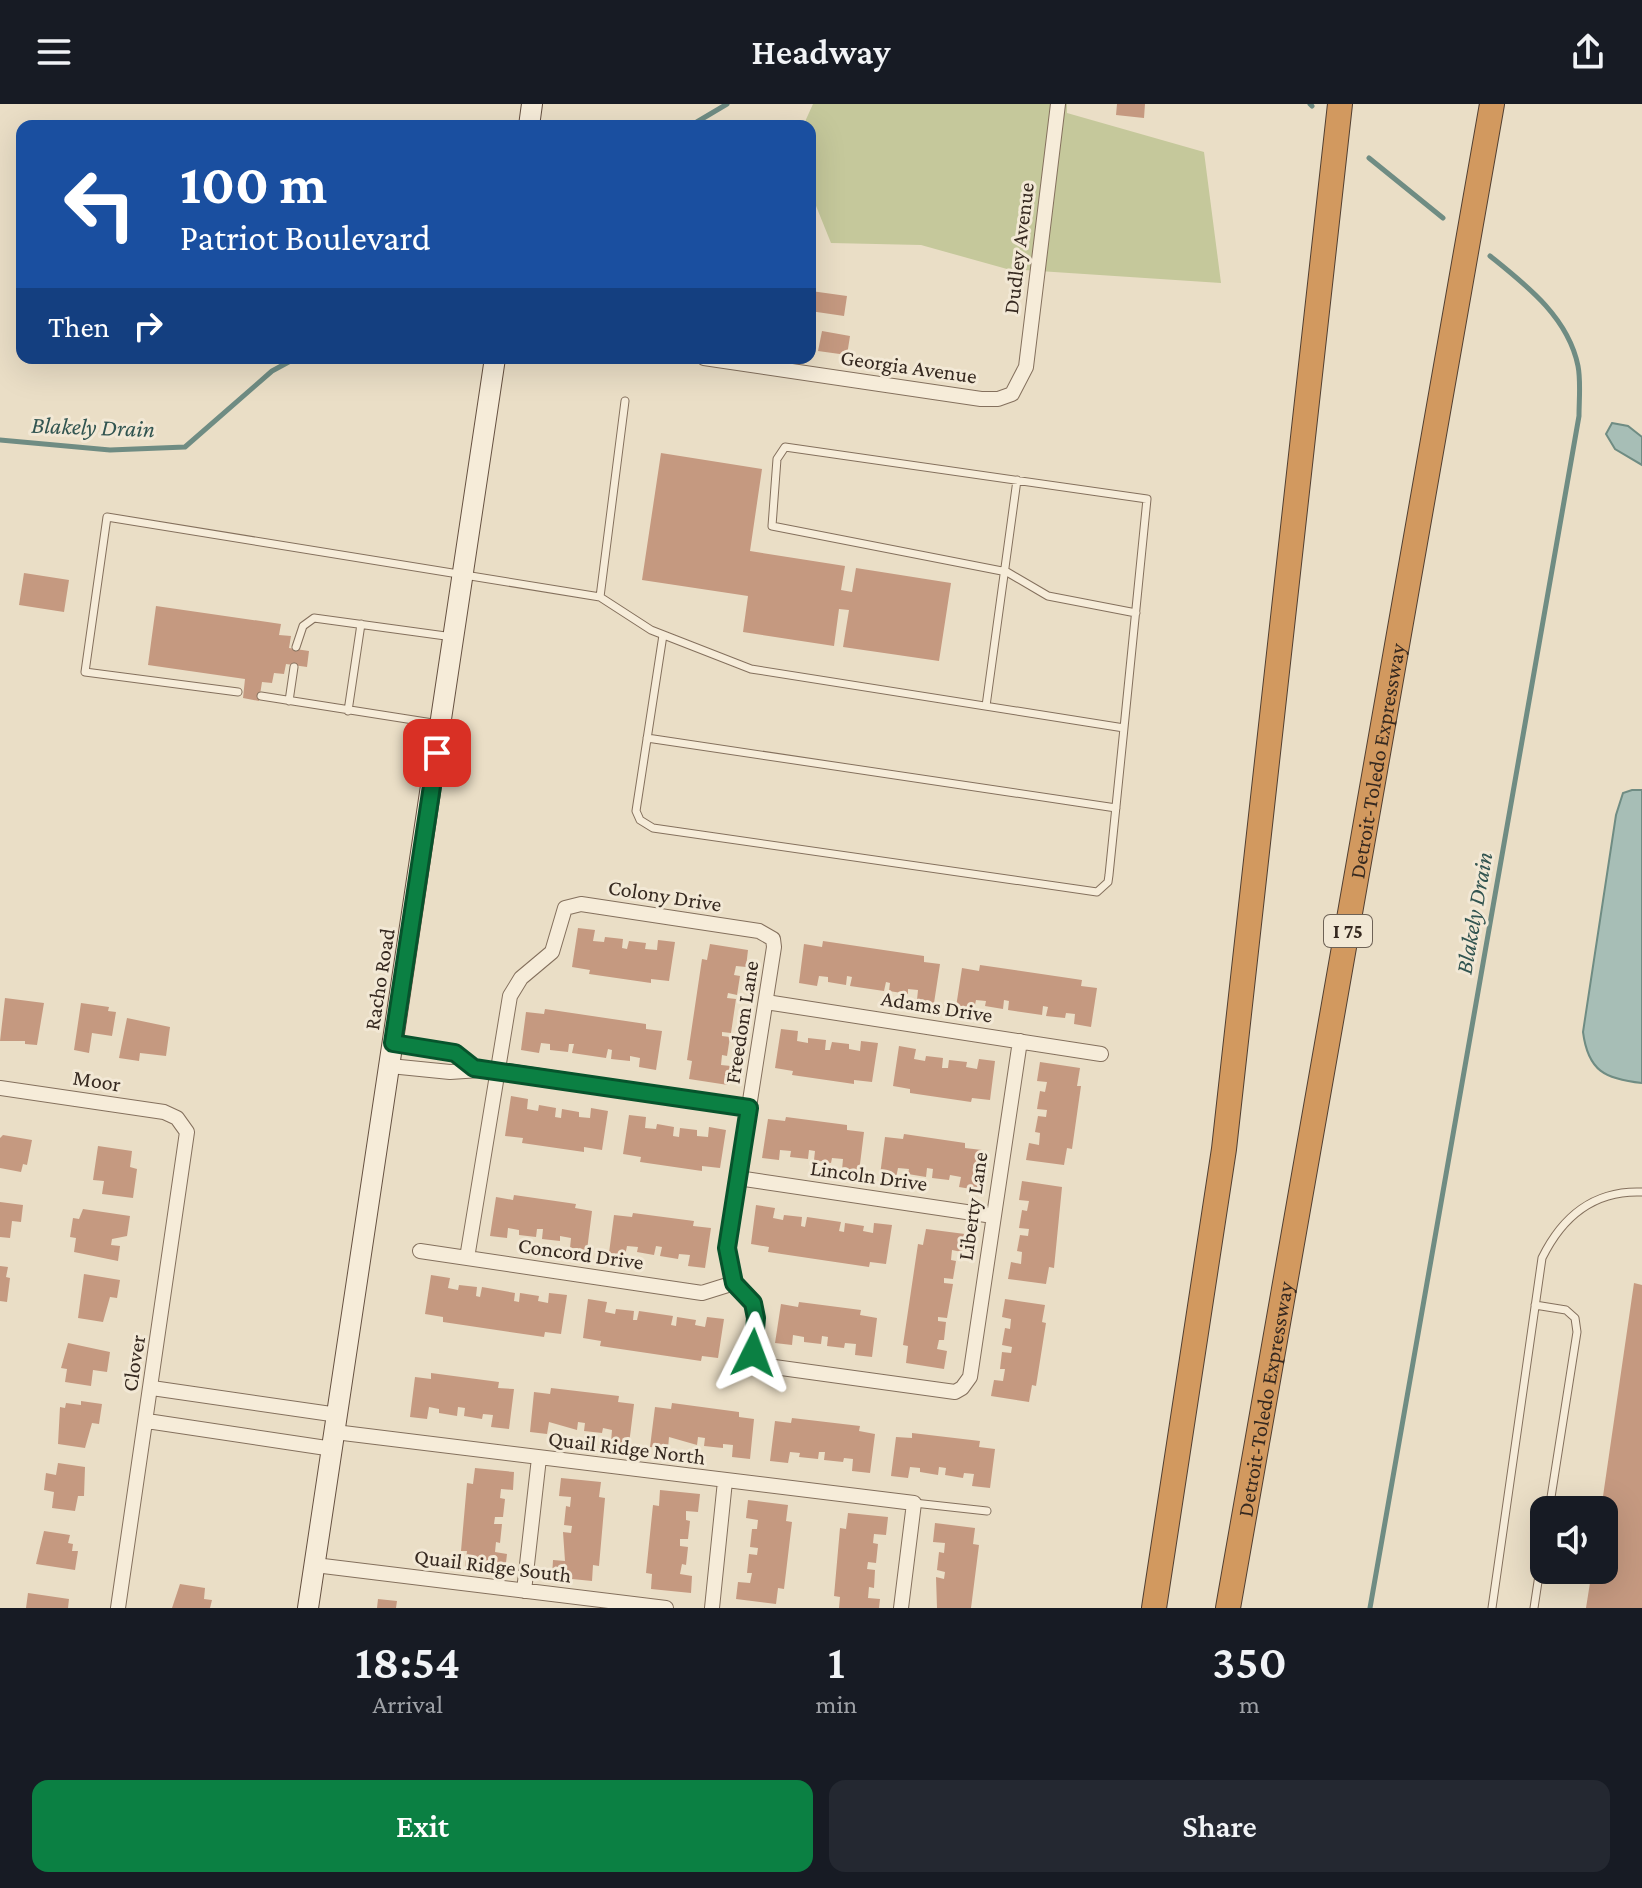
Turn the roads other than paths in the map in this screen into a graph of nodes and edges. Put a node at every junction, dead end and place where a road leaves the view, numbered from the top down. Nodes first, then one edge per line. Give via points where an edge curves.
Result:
1 (1058, 104) edge
2 (1340, 104) edge
3 (1492, 104) edge
4 (494, 364) edge
5 (767, 364) edge
6 (1012, 394) joint
7 (625, 401) dead end
8 (1017, 480) junction
9 (1007, 572) junction
10 (465, 575) junction
11 (600, 597) junction
12 (1136, 613) junction
13 (361, 624) junction
14 (663, 635) junction
15 (455, 638) junction
16 (296, 647) dead end
17 (294, 667) dead end
18 (238, 692) dead end
19 (261, 696) dead end
20 (289, 701) junction
21 (986, 706) junction
22 (348, 711) junction
23 (442, 725) junction
24 (1124, 728) junction
25 (647, 738) junction
26 (1116, 808) junction
27 (743, 929) joint
28 (766, 1002) junction
29 (1020, 1041) junction
30 (393, 1043) junction
31 (1101, 1054) dead end
32 (390, 1066) junction
33 (474, 1068) junction
34 (495, 1069) junction
35 (0, 1088) edge
36 (749, 1108) junction
37 (184, 1124) joint
38 (738, 1178) junction
39 (1642, 1192) edge
40 (993, 1216) junction
41 (420, 1251) dead end
42 (467, 1258) junction
43 (734, 1283) junction
44 (1535, 1305) junction
45 (767, 1366) joint
46 (152, 1388) junction
47 (147, 1421) junction
48 (335, 1432) junction
49 (539, 1458) junction
50 (725, 1481) junction
51 (1551, 1496) edge
52 (914, 1503) junction
53 (987, 1511) dead end
54 (315, 1565) junction
55 (1538, 1584) edge
56 (524, 1591) junction
57 (118, 1608) edge
58 (308, 1608) edge
59 (666, 1608) edge
60 (712, 1608) edge
61 (901, 1608) edge
62 (1154, 1608) edge
63 (1228, 1608) edge
64 (1492, 1608) edge
65 (1534, 1608) edge

1 - 6 street, Dudley Avenue via 1026,367
2 - 62 highway via 1224,1149
3 - 63 highway, Detroit-Toledo Expressway / I 75
4 - 10 street, Racho Road
5 - 6 street, Georgia Avenue via 981,399
7 - 11 lane
8 - 9 lane
8 - 9 lane via 785,447 777,459 770,523 788,531
8 - 12 lane via 1147,499
9 - 12 lane via 1048,596
9 - 21 lane
10 - 11 lane
10 - 15 street, Racho Road
10 - 18 lane via 107,517 85,672
11 - 14 lane
12 - 24 lane
13 - 15 lane
13 - 16 lane via 314,618 303,626
13 - 22 lane
14 - 21 lane via 751,669
14 - 25 lane
15 - 23 street, Racho Road
17 - 20 lane
19 - 20 lane
20 - 22 lane
21 - 24 lane
22 - 23 lane
23 - 30 street, Racho Road
24 - 26 lane
25 - 26 lane
25 - 26 lane via 636,811 653,828 1097,892 1108,882
27 - 28 street, Freedom Lane via 773,939
27 - 34 street, Colony Drive via 581,904 565,908 552,952 515,984
28 - 29 street, Adams Drive
28 - 36 street, Freedom Lane
29 - 31 street, Adams Drive
29 - 40 street, Liberty Lane
30 - 32 street, Racho Road
30 - 33 street via 455,1053
32 - 33 street via 450,1072
32 - 48 street, Racho Road
33 - 34 street
34 - 36 street
34 - 42 street
35 - 37 street, Moor via 164,1112
36 - 38 street, Freedom Lane
37 - 46 street, Clover via 188,1144
38 - 40 street, Lincoln Drive
38 - 43 street, Freedom Lane via 727,1248
39 - 44 lane via 1604,1197 1565,1222 1542,1258
40 - 45 street, Liberty Lane via 970,1377 962,1388 945,1392
41 - 42 street, Concord Drive
42 - 43 street, Concord Drive via 702,1293
43 - 45 street, Freedom Lane via 753,1303 753,1353
44 - 51 lane via 1566,1310 1575,1318 1577,1332
44 - 64 lane
46 - 47 street, Clover
46 - 48 street
47 - 48 street
47 - 57 street, Clover
48 - 49 street, Quail Ridge North
48 - 54 street, Racho Road
49 - 50 street, Quail Ridge North
49 - 56 street
50 - 52 street, Quail Ridge North
50 - 60 street
52 - 53 lane
52 - 61 street
54 - 56 street, Quail Ridge South
54 - 58 street, Racho Road
55 - 65 lane
56 - 59 street, Quail Ridge South

